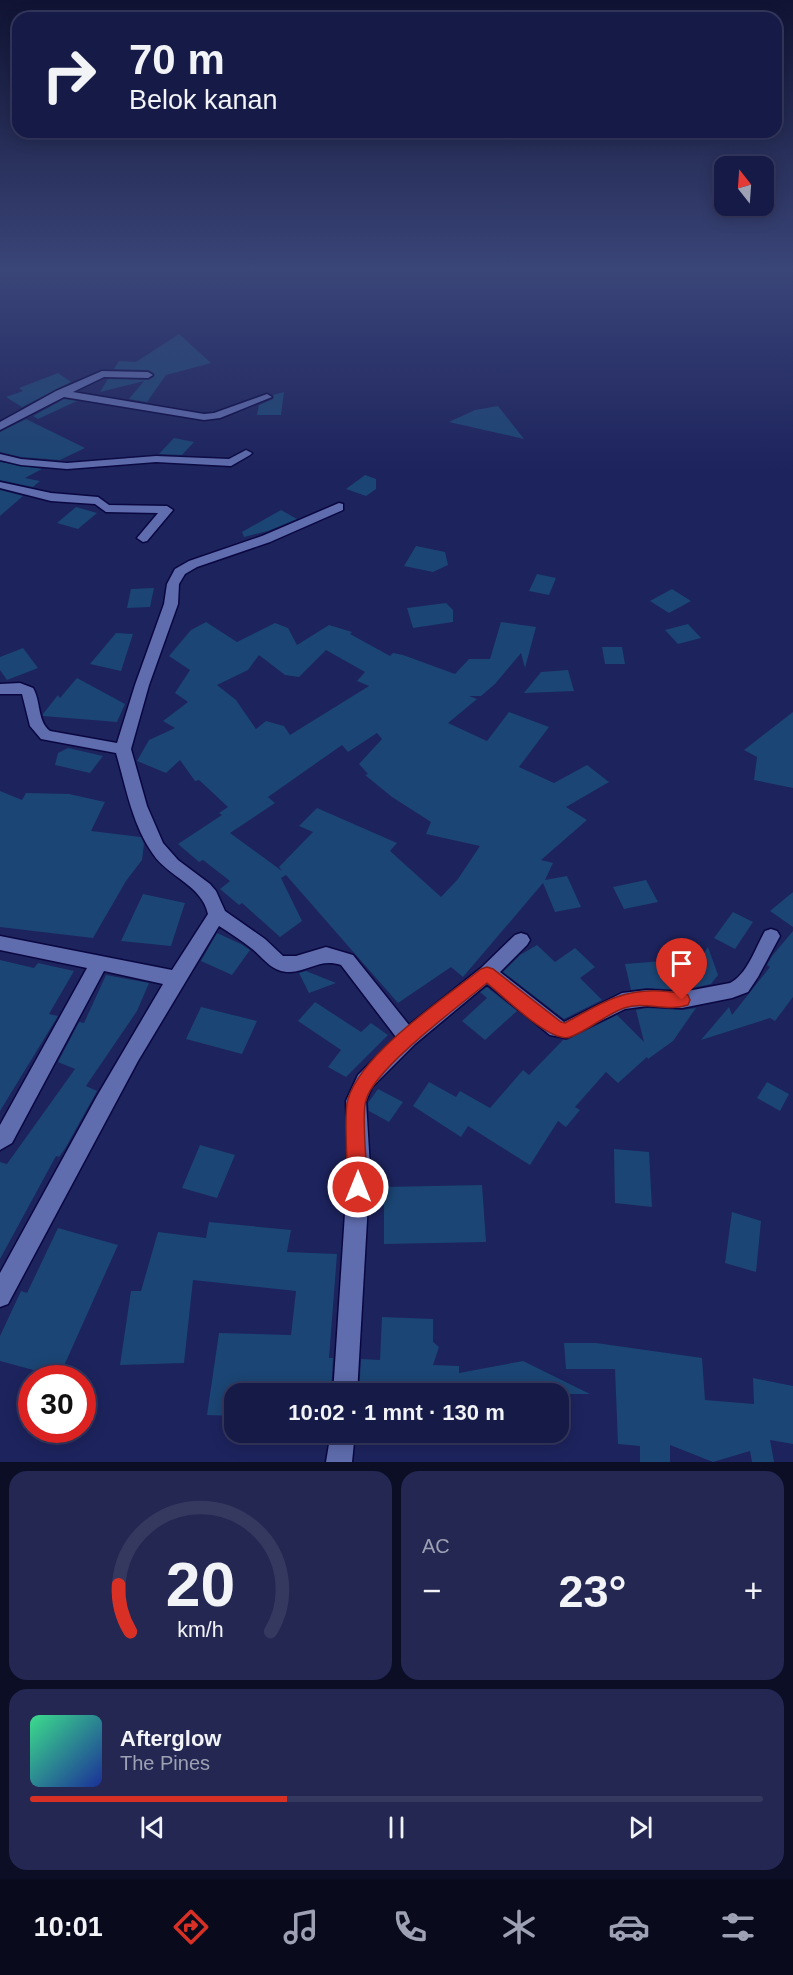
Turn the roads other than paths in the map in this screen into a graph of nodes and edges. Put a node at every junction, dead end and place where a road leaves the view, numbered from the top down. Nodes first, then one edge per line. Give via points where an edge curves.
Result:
1 (148, 375) dead end
2 (60, 393) junction
3 (267, 397) dead end
4 (0, 427) edge
5 (246, 453) dead end
6 (0, 457) edge
7 (0, 485) edge
8 (339, 507) dead end
9 (143, 538) dead end
10 (0, 689) edge
11 (123, 749) junction
12 (216, 915) junction
13 (771, 936) dead end
14 (521, 940) dead end
15 (0, 943) edge
16 (99, 963) junction
17 (487, 974) junction
18 (174, 978) junction
19 (408, 1038) junction
20 (0, 1140) edge
21 (0, 1296) edge
22 (346, 1383) edge
23 (342, 1443) edge
24 (339, 1462) edge

1 - 2 street via 102,374
2 - 3 street via 204,417
2 - 4 street
5 - 6 street via 231,463 156,459 67,466
7 - 9 street via 51,497 98,501 106,508 167,510
8 - 11 street via 180,572
10 - 11 street via 28,691 38,731 46,735
11 - 12 street via 140,808 155,842 165,858 211,894
12 - 18 street
12 - 19 street via 278,962 292,964 319,954 334,954 347,960
13 - 17 street via 741,986 682,1000 622,1001 566,1030 557,1029
14 - 17 street
15 - 16 street
16 - 18 street
16 - 20 street
17 - 19 street
18 - 21 street
19 - 22 street via 365,1081 356,1101 359,1168
23 - 24 street

